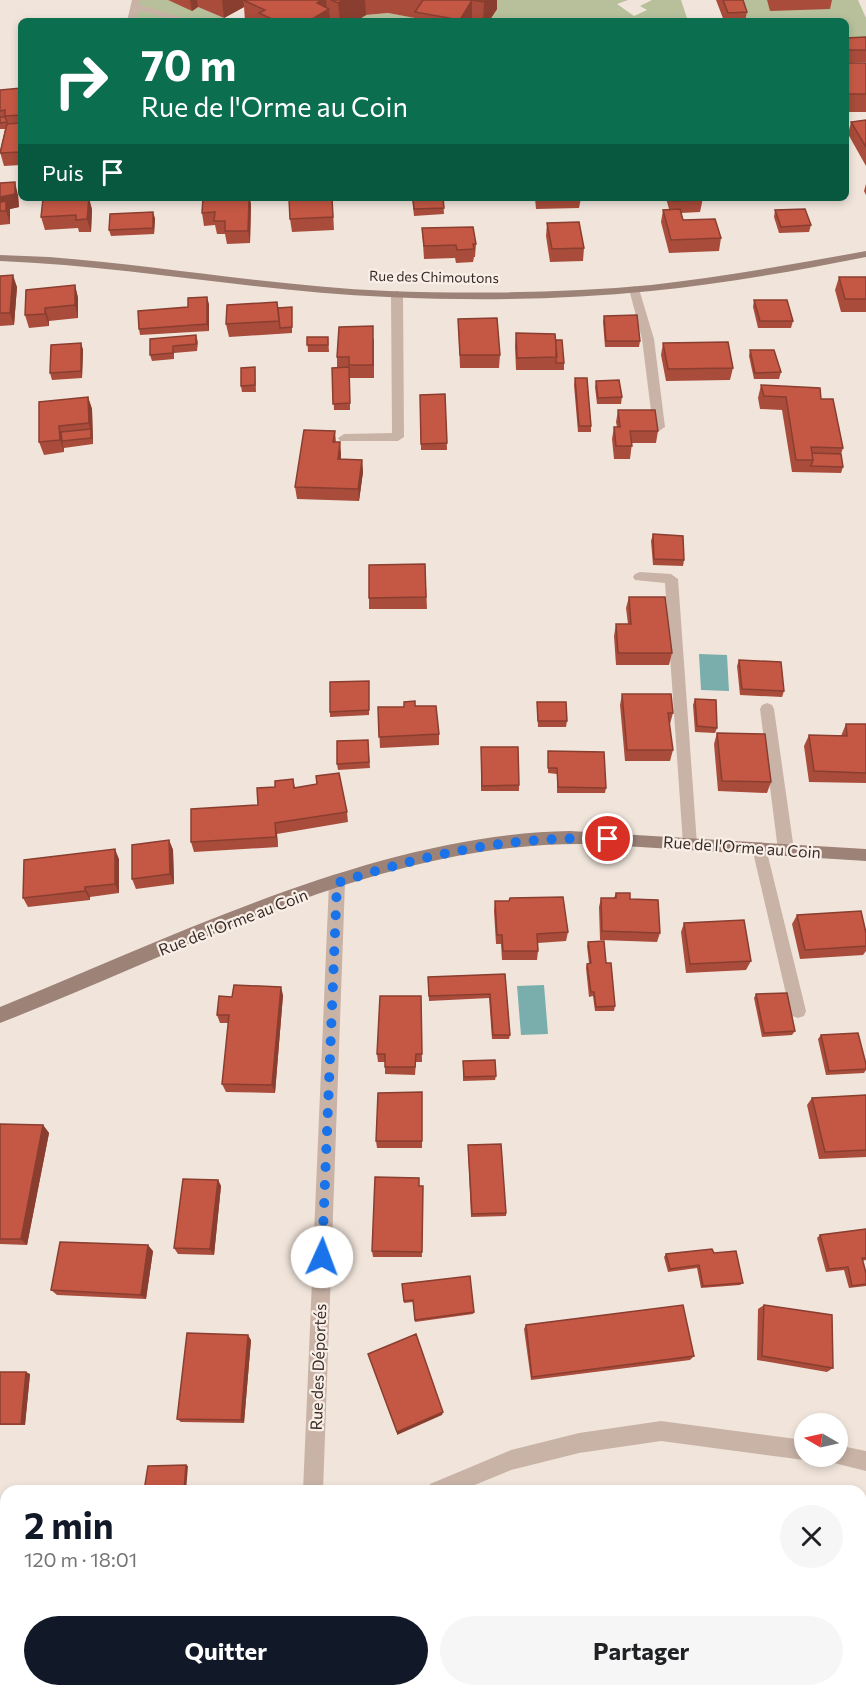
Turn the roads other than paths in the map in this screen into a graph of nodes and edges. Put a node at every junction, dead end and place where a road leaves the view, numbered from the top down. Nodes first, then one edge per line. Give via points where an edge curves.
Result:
1 (135, 3) edge
2 (132, 18) edge
3 (179, 18) edge
4 (866, 254) edge
5 (0, 258) edge
6 (634, 289) junction
7 (397, 294) junction
8 (659, 427) edge
9 (344, 438) dead end
10 (640, 577) dead end
11 (767, 709) dead end
12 (690, 844) junction
13 (759, 848) junction
14 (786, 850) junction
15 (866, 855) edge
16 (337, 883) junction
17 (798, 1011) dead end
18 (0, 1015) edge
19 (794, 1449) edge
20 (848, 1457) edge
21 (866, 1461) edge
22 (313, 1485) edge
23 (452, 1485) edge

1 - 2 street
1 - 3 street
4 - 6 main road, Rue des Chimoutons via 756,275
5 - 7 main road, Rue des Chimoutons
6 - 7 main road, Rue des Chimoutons
6 - 8 street via 648,339
7 - 9 street via 398,437
10 - 12 street via 671,579
11 - 14 street
12 - 13 main road, Rue de l'Orme au Coin
12 - 16 main road, Rue de l'Orme au Coin via 569,837 505,842 401,862
13 - 14 main road, Rue de l'Orme au Coin
13 - 17 street
14 - 15 main road, Rue de l'Orme au Coin
16 - 18 main road, Rue de l'Orme au Coin
16 - 22 street, Rue des Déportés
19 - 23 street via 661,1431 579,1443 512,1460
20 - 21 street

